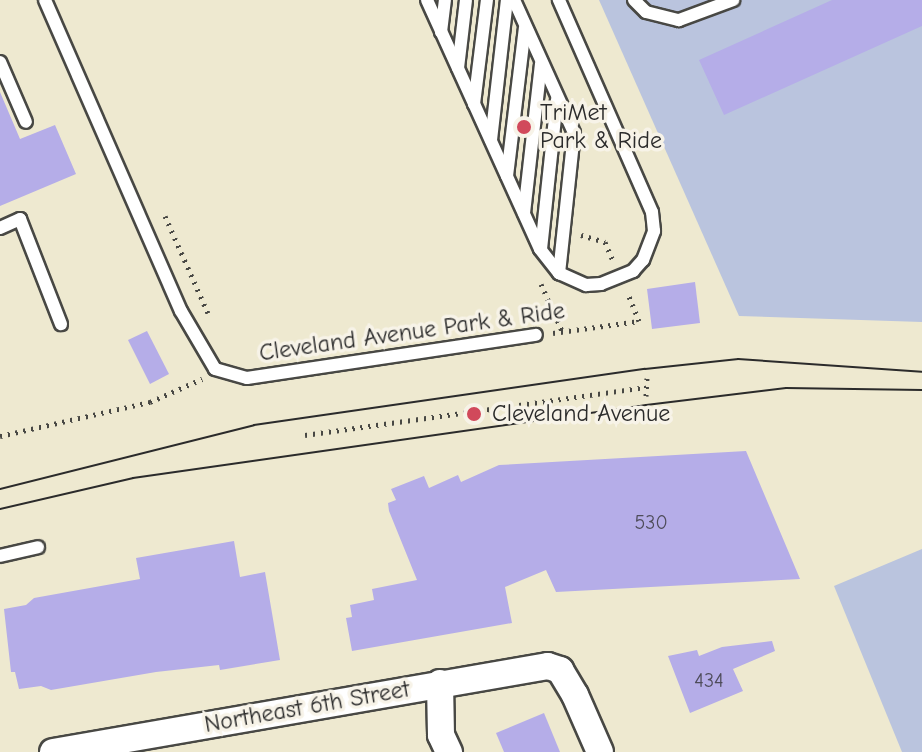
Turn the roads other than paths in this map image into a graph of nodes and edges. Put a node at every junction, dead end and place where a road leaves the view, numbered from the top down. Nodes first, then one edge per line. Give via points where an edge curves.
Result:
1 (45, 0) edge
2 (427, 0) edge
3 (445, 0) edge
4 (466, 0) edge
5 (487, 0) edge
6 (507, 0) edge
7 (514, 0) edge
8 (559, 0) edge
9 (634, 0) edge
10 (733, 0) edge
11 (525, 25) junction
12 (441, 32) junction
13 (541, 61) junction
14 (0, 62) edge
15 (458, 68) junction
16 (558, 97) junction
17 (474, 104) junction
18 (26, 122) dead end
19 (491, 140) junction
20 (507, 177) junction
21 (524, 213) junction
22 (0, 228) edge
23 (540, 249) junction
24 (559, 273) junction
25 (61, 324) dead end
26 (536, 335) road end
27 (38, 547) dead end
28 (0, 556) edge
29 (440, 683) junction
30 (53, 752) edge
31 (449, 752) edge
32 (600, 752) edge

1 - 26 lane, Cleveland Avenue Park & Ride via 79,87 206,356 229,376
2 - 12 lane
3 - 12 lane
4 - 15 lane
5 - 17 lane
6 - 19 lane
7 - 11 lane
8 - 24 lane via 646,193 654,231 643,260 621,278 586,285
9 - 10 lane via 646,12 679,20
11 - 13 lane
11 - 20 lane
12 - 15 lane
13 - 16 lane
13 - 21 lane
14 - 18 lane
15 - 17 lane
16 - 23 lane
16 - 24 lane via 574,133
17 - 19 lane
19 - 20 lane
20 - 21 lane
21 - 23 lane
22 - 25 lane via 20,219
23 - 24 lane
27 - 28 lane
29 - 30 street, Northeast 6th Street
29 - 31 street via 441,735
29 - 32 street, Northeast 6th Street via 542,666 560,670

